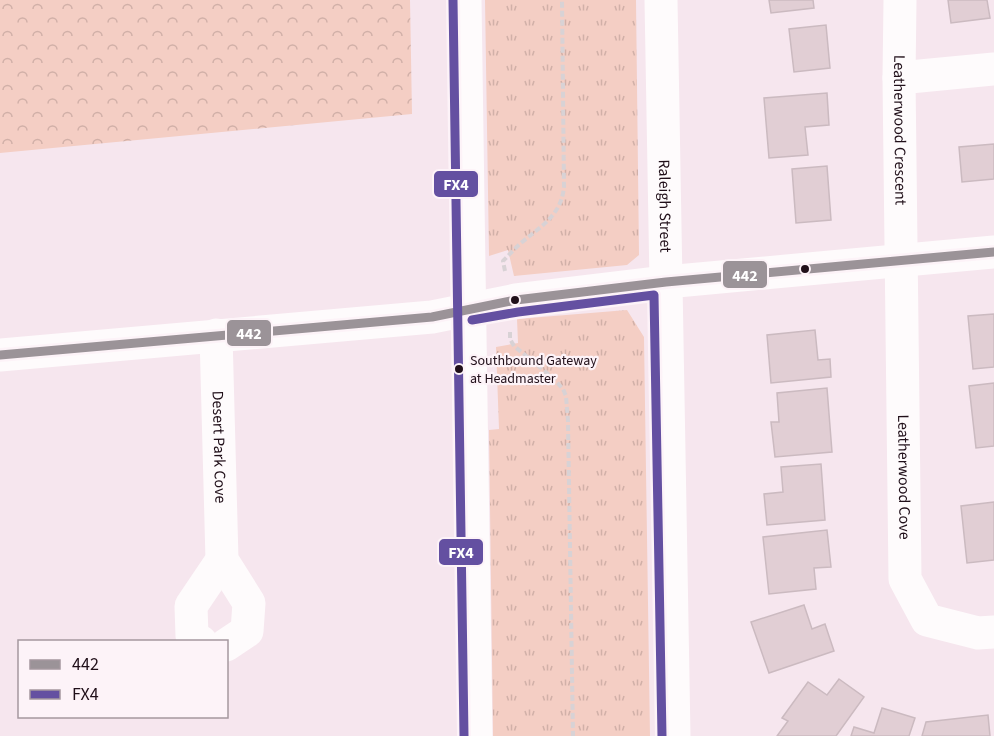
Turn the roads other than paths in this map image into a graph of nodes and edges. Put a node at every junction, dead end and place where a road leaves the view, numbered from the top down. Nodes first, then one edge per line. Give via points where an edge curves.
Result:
1 (465, 0) edge
2 (661, 0) edge
3 (900, 0) edge
4 (994, 69) edge
5 (899, 78) junction
6 (994, 252) edge
7 (901, 261) junction
8 (666, 282) junction
9 (470, 308) junction
10 (216, 335) junction
11 (0, 355) edge
12 (222, 560) junction
13 (994, 632) edge
14 (198, 640) edge
15 (228, 644) edge
16 (476, 736) edge
17 (674, 736) edge

1 - 9 street
2 - 8 street, Raleigh Street
3 - 5 street, Leatherwood Crescent
4 - 5 street
5 - 7 street, Leatherwood Crescent
6 - 7 street
7 - 8 street
7 - 13 street, Leatherwood Cove via 905,579 927,620 978,633
8 - 9 street
8 - 17 street, Raleigh Street
9 - 10 street via 432,317
9 - 16 street
10 - 11 street
10 - 12 street, Desert Park Cove
12 - 14 street via 191,606 192,636
12 - 15 street via 249,603 248,631

